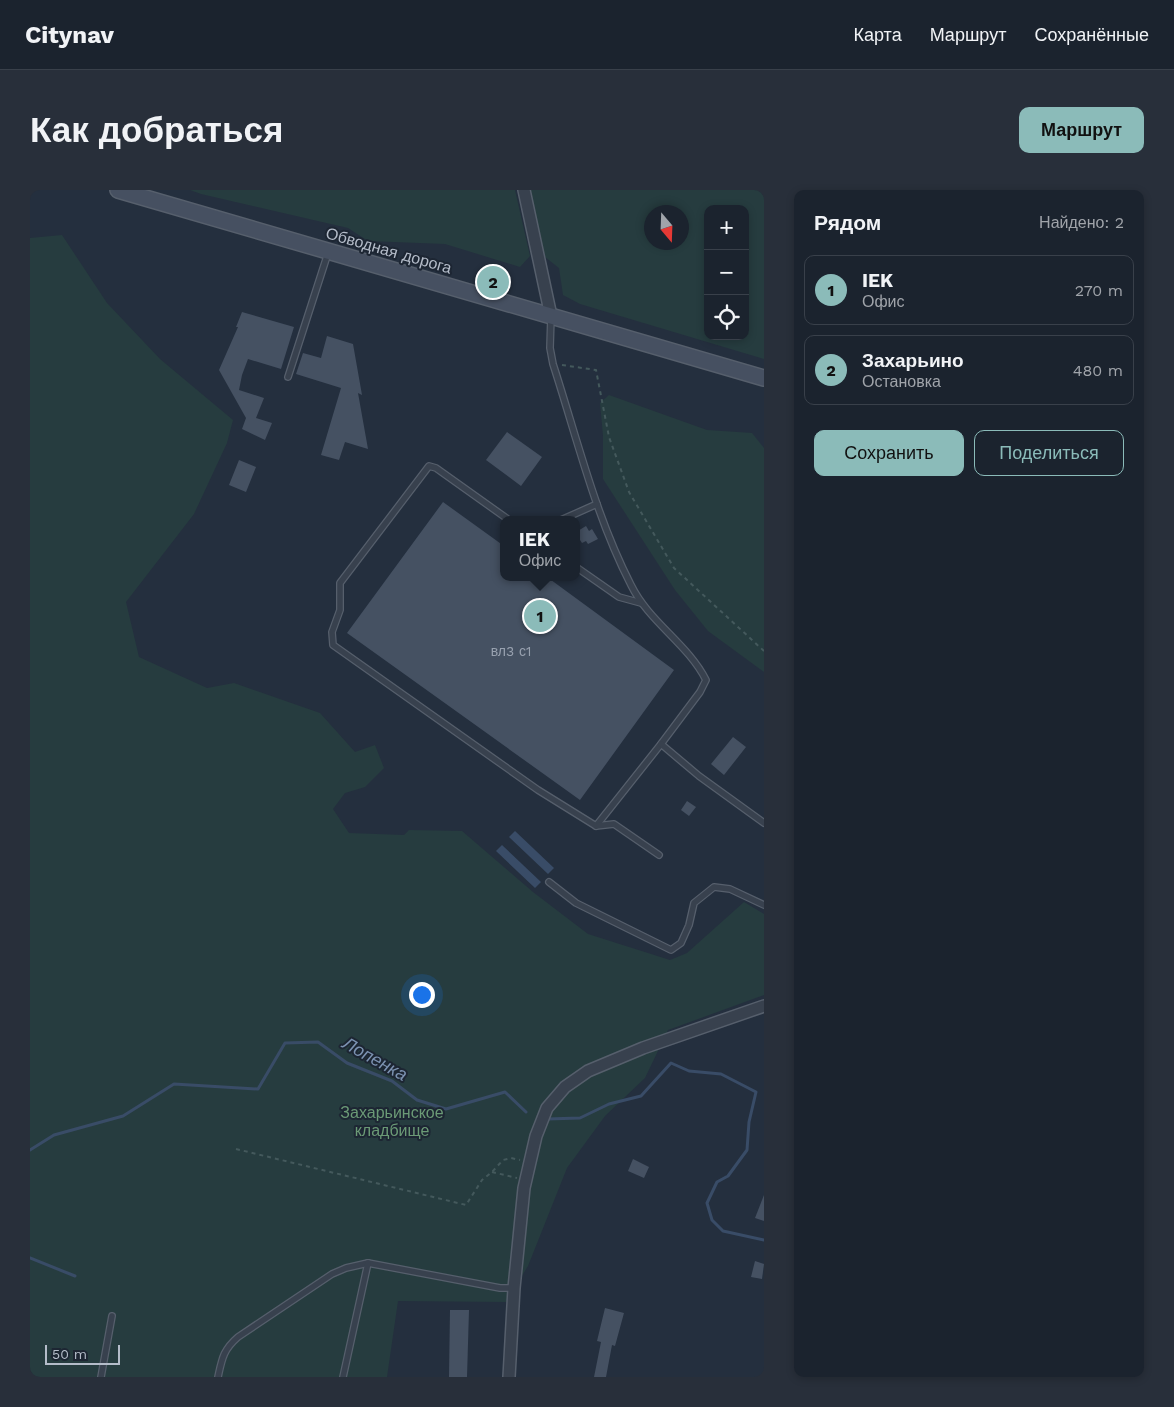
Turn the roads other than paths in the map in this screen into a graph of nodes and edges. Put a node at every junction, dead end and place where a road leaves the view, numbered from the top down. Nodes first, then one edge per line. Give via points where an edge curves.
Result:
1 (118, 190) edge
2 (138, 190) edge
3 (524, 190) edge
4 (167, 204) junction
5 (329, 250) junction
6 (551, 316) junction
7 (288, 376) dead end
8 (764, 378) edge
9 (597, 504) junction
10 (503, 516) edge
11 (570, 516) edge
12 (580, 570) edge
13 (641, 603) junction
14 (661, 744) junction
15 (764, 823) edge
16 (596, 826) junction
17 (658, 855) dead end
18 (549, 882) dead end
19 (764, 904) edge
20 (764, 1006) edge
21 (368, 1263) junction
22 (514, 1288) junction
23 (112, 1316) dead end
24 (102, 1377) edge
25 (218, 1377) edge
26 (344, 1377) edge
27 (509, 1377) edge

1 - 4 main road, Обводная дорога
2 - 4 street
3 - 6 street
4 - 5 main road, Обводная дорога
5 - 6 main road, Обводная дорога
5 - 7 lane
6 - 8 main road, Обводная дорога
6 - 9 lane via 553,364
9 - 11 lane
9 - 13 lane
10 - 16 lane via 429,466 340,583 340,610 332,632 332,645 538,790
12 - 13 lane via 619,597
13 - 14 lane via 706,680
14 - 15 lane via 698,776
14 - 16 lane
16 - 17 lane via 614,824
18 - 19 lane via 576,903 671,950 681,943 694,903 714,888 730,889
20 - 22 street via 643,1048 588,1071 565,1087 547,1108 536,1136 526,1180
21 - 22 lane
21 - 25 lane via 332,1274 238,1337 222,1357
21 - 26 lane
22 - 27 street
23 - 24 lane

